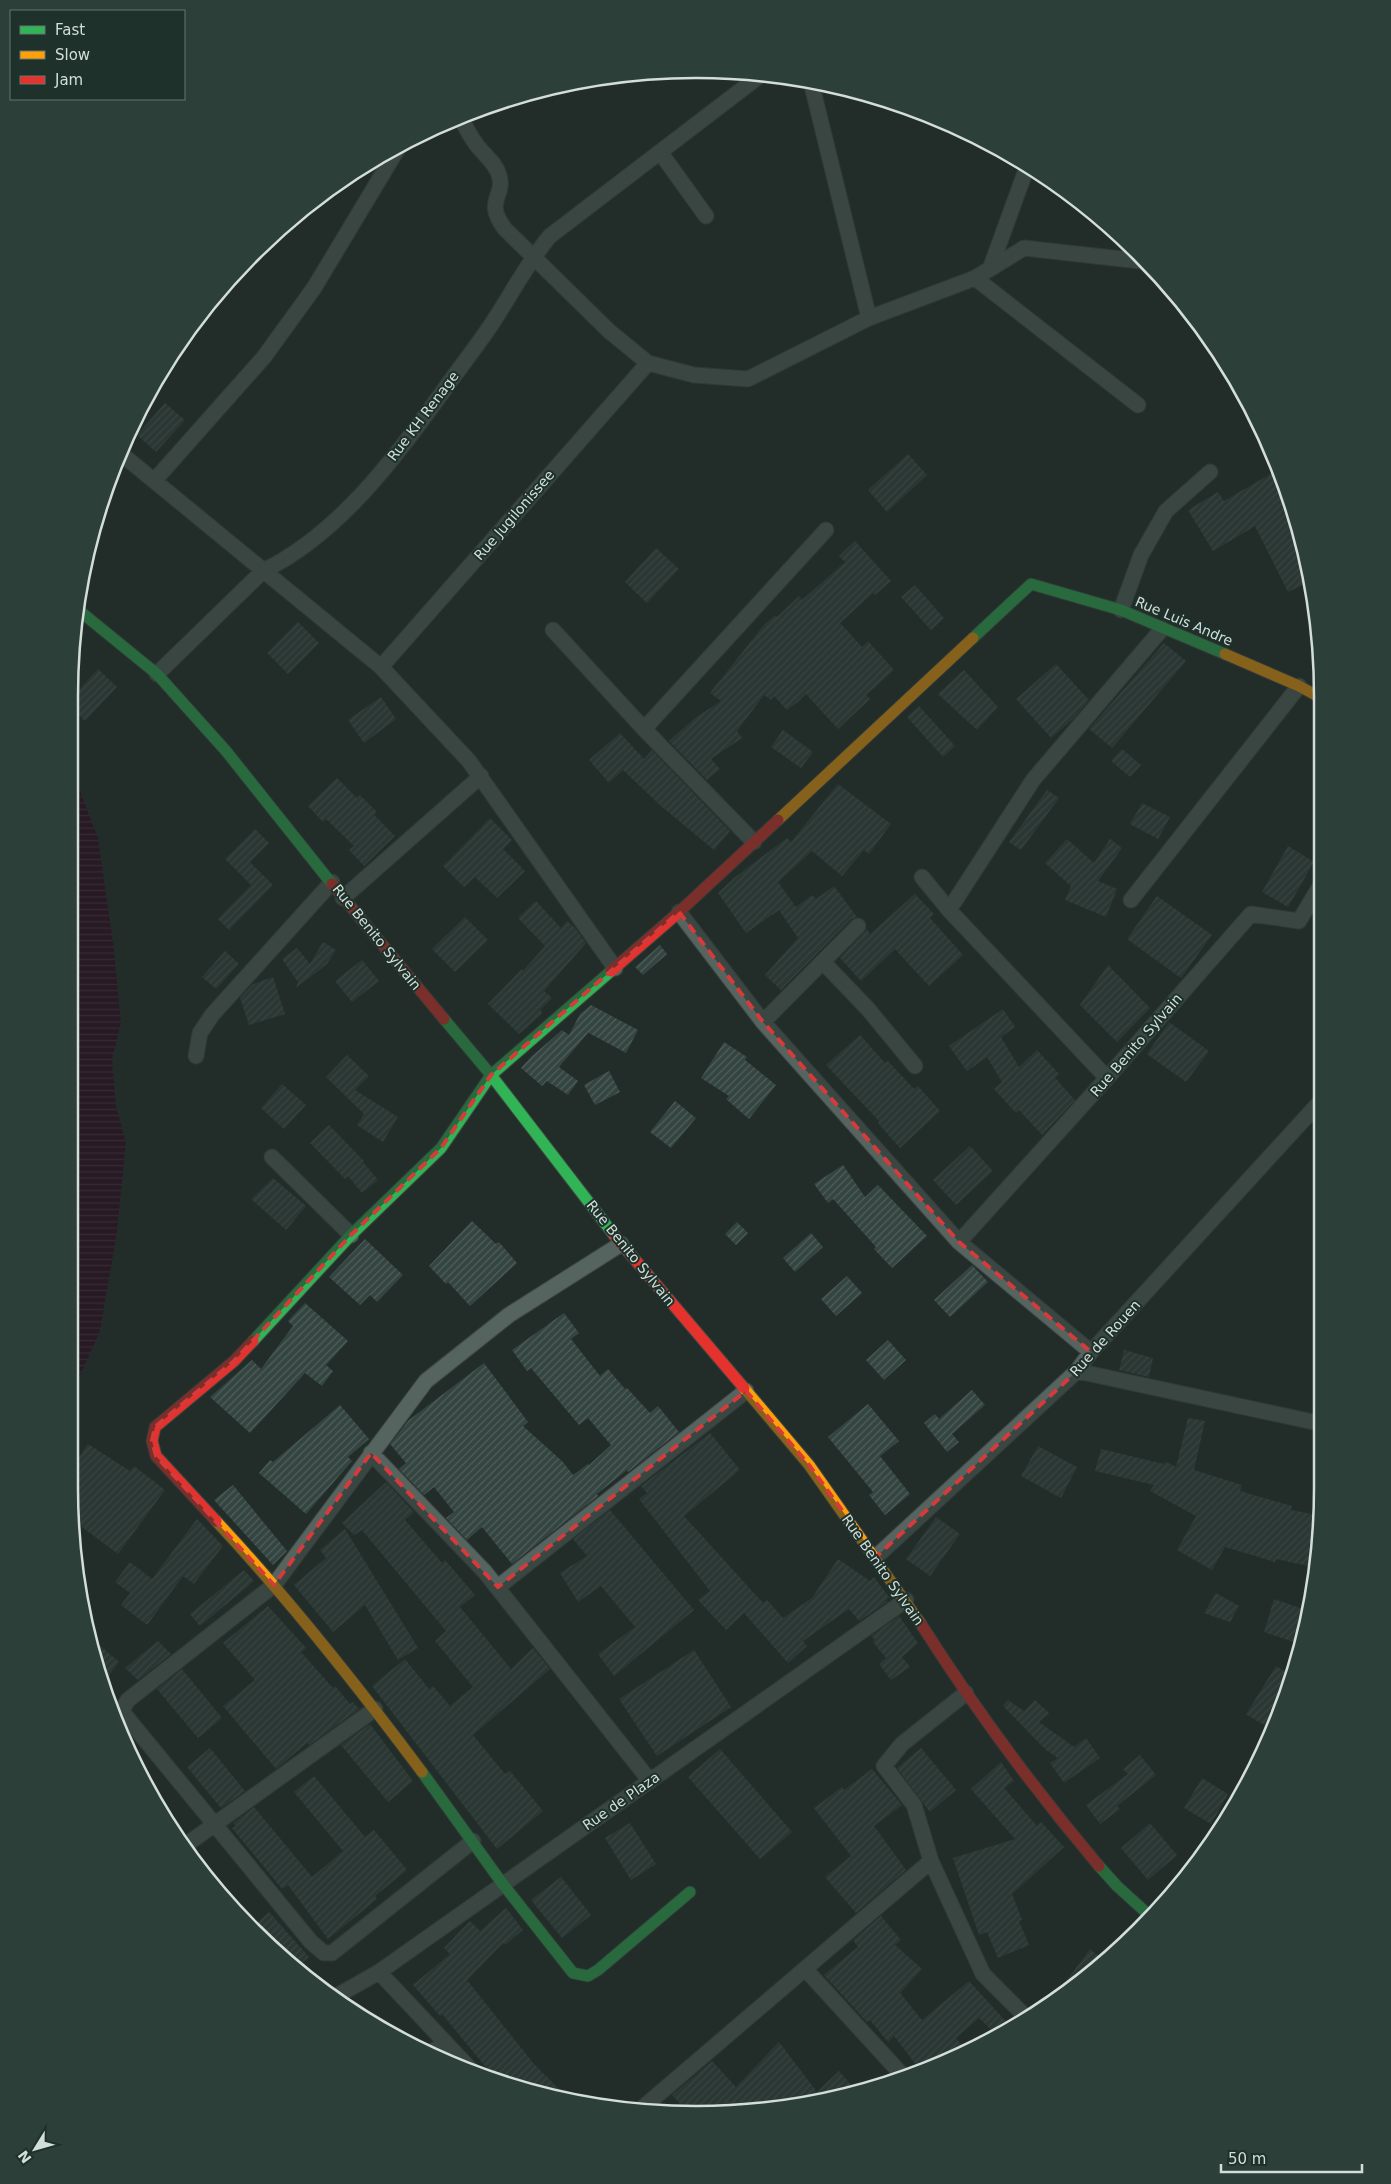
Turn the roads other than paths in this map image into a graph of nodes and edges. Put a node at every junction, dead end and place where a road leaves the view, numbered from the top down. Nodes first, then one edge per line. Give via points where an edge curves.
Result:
1 (753, 81) edge
2 (814, 89) edge
3 (464, 123) edge
4 (660, 152) junction
5 (393, 157) edge
6 (1025, 173) edge
7 (706, 216) dead end
8 (533, 256) junction
9 (1134, 261) edge
10 (990, 269) junction
11 (975, 278) junction
12 (869, 318) junction
13 (648, 363) junction
14 (1138, 405) dead end
15 (126, 458) edge
16 (1210, 472) dead end
17 (154, 481) junction
18 (826, 530) dead end
19 (263, 571) junction
20 (1121, 610) junction
21 (83, 614) edge
22 (1162, 628) junction
23 (553, 630) dead end
24 (381, 667) junction
25 (157, 674) junction
26 (1299, 686) junction
27 (1314, 694) edge
28 (644, 729) junction
29 (480, 776) junction
30 (754, 842) junction
31 (922, 877) dead end
32 (332, 882) junction
33 (1314, 896) edge
34 (343, 898) junction
35 (1130, 900) dead end
36 (949, 910) junction
37 (679, 912) junction
38 (858, 926) dead end
39 (823, 962) junction
40 (615, 968) junction
41 (764, 1022) junction
42 (196, 1056) dead end
43 (915, 1066) dead end
44 (491, 1075) junction
45 (1107, 1078) junction
46 (1314, 1108) edge
47 (272, 1157) dead end
48 (351, 1236) junction
49 (960, 1242) junction
50 (621, 1244) junction
51 (1092, 1352) junction
52 (1077, 1371) junction
53 (746, 1391) junction
54 (1314, 1422) edge
55 (371, 1453) junction
56 (876, 1557) junction
57 (274, 1585) junction
58 (498, 1587) junction
59 (906, 1600) junction
60 (966, 1694) junction
61 (375, 1709) junction
62 (650, 1781) junction
63 (213, 1824) junction
64 (473, 1841) junction
65 (189, 1842) edge
66 (931, 1861) junction
67 (502, 1883) junction
68 (690, 1892) dead end
69 (1145, 1911) edge
70 (806, 1970) junction
71 (379, 1972) junction
72 (340, 1994) edge
73 (1022, 2013) edge
74 (446, 2043) junction
75 (436, 2049) edge
76 (462, 2060) edge
77 (899, 2072) edge
78 (647, 2104) edge

1 - 4 street, Rue KH Renage
2 - 12 street
3 - 8 street via 500,176 495,216
4 - 7 street
4 - 8 street, Rue KH Renage via 550,236
5 - 17 street via 314,288 275,342
6 - 10 street
8 - 13 street via 609,331
8 - 19 street, Rue KH Renage via 493,322 399,452 323,533 282,562
9 - 10 street via 1024,248
10 - 11 street
11 - 12 street
11 - 14 street
12 - 13 street via 748,379 694,375
13 - 24 street, Rue Jugilonissee
15 - 17 street
16 - 20 street via 1166,511 1141,555
17 - 19 street
18 - 28 street
19 - 24 street
19 - 25 street, Rue KH Renage
20 - 22 street, Rue Luis Andre
20 - 30 street, Rue Luis Andre via 1031,584
21 - 25 street, Rue Benito Sylvain
22 - 26 street, Rue Luis Andre
22 - 36 street via 1033,780
23 - 28 street
24 - 29 street via 460,750
25 - 32 street, Rue Benito Sylvain via 226,751
26 - 27 street, Rue Luis Andre
26 - 35 street
28 - 30 street
29 - 34 street
29 - 40 street
30 - 37 street
31 - 36 street
32 - 34 street, Rue Benito Sylvain
32 - 42 street via 212,1015 200,1033
33 - 45 street, Rue Benito Sylvain via 1298,921 1250,914
34 - 44 street, Rue Benito Sylvain
36 - 45 street
37 - 40 street
37 - 41 street
38 - 39 street
39 - 41 street
39 - 43 street via 868,1008
40 - 44 street
41 - 49 street
44 - 48 street via 441,1148
44 - 50 street, Rue Benito Sylvain
45 - 49 street, Rue Benito Sylvain
46 - 51 street, Rue de Rouen
47 - 48 street
48 - 57 street via 234,1361 155,1427 152,1441 156,1456
49 - 51 street
50 - 53 street, Rue Benito Sylvain
50 - 55 street via 509,1315 426,1381
51 - 52 street, Rue de Rouen
52 - 54 street
52 - 56 street, Rue de Rouen
53 - 56 street, Rue Benito Sylvain via 809,1465
53 - 58 street
55 - 57 street
55 - 58 street
56 - 59 street, Rue Benito Sylvain
57 - 61 street
57 - 63 street via 128,1700 123,1708 124,1714
58 - 62 street
59 - 60 street, Rue Benito Sylvain
59 - 62 street, Rue de Plaza
60 - 66 street via 902,1744 884,1766 914,1805
60 - 69 street, Rue Benito Sylvain via 1049,1807 1117,1886
61 - 63 street
61 - 64 street
62 - 67 street, Rue de Plaza
63 - 64 street via 311,1942 324,1953 332,1953
63 - 65 street
64 - 67 street
66 - 70 street
66 - 73 street via 983,1974
67 - 68 street via 573,1973 588,1976
67 - 71 street, Rue de Plaza
70 - 77 street
70 - 78 street
71 - 72 street, Rue de Plaza
71 - 74 street
74 - 75 street
74 - 76 street

